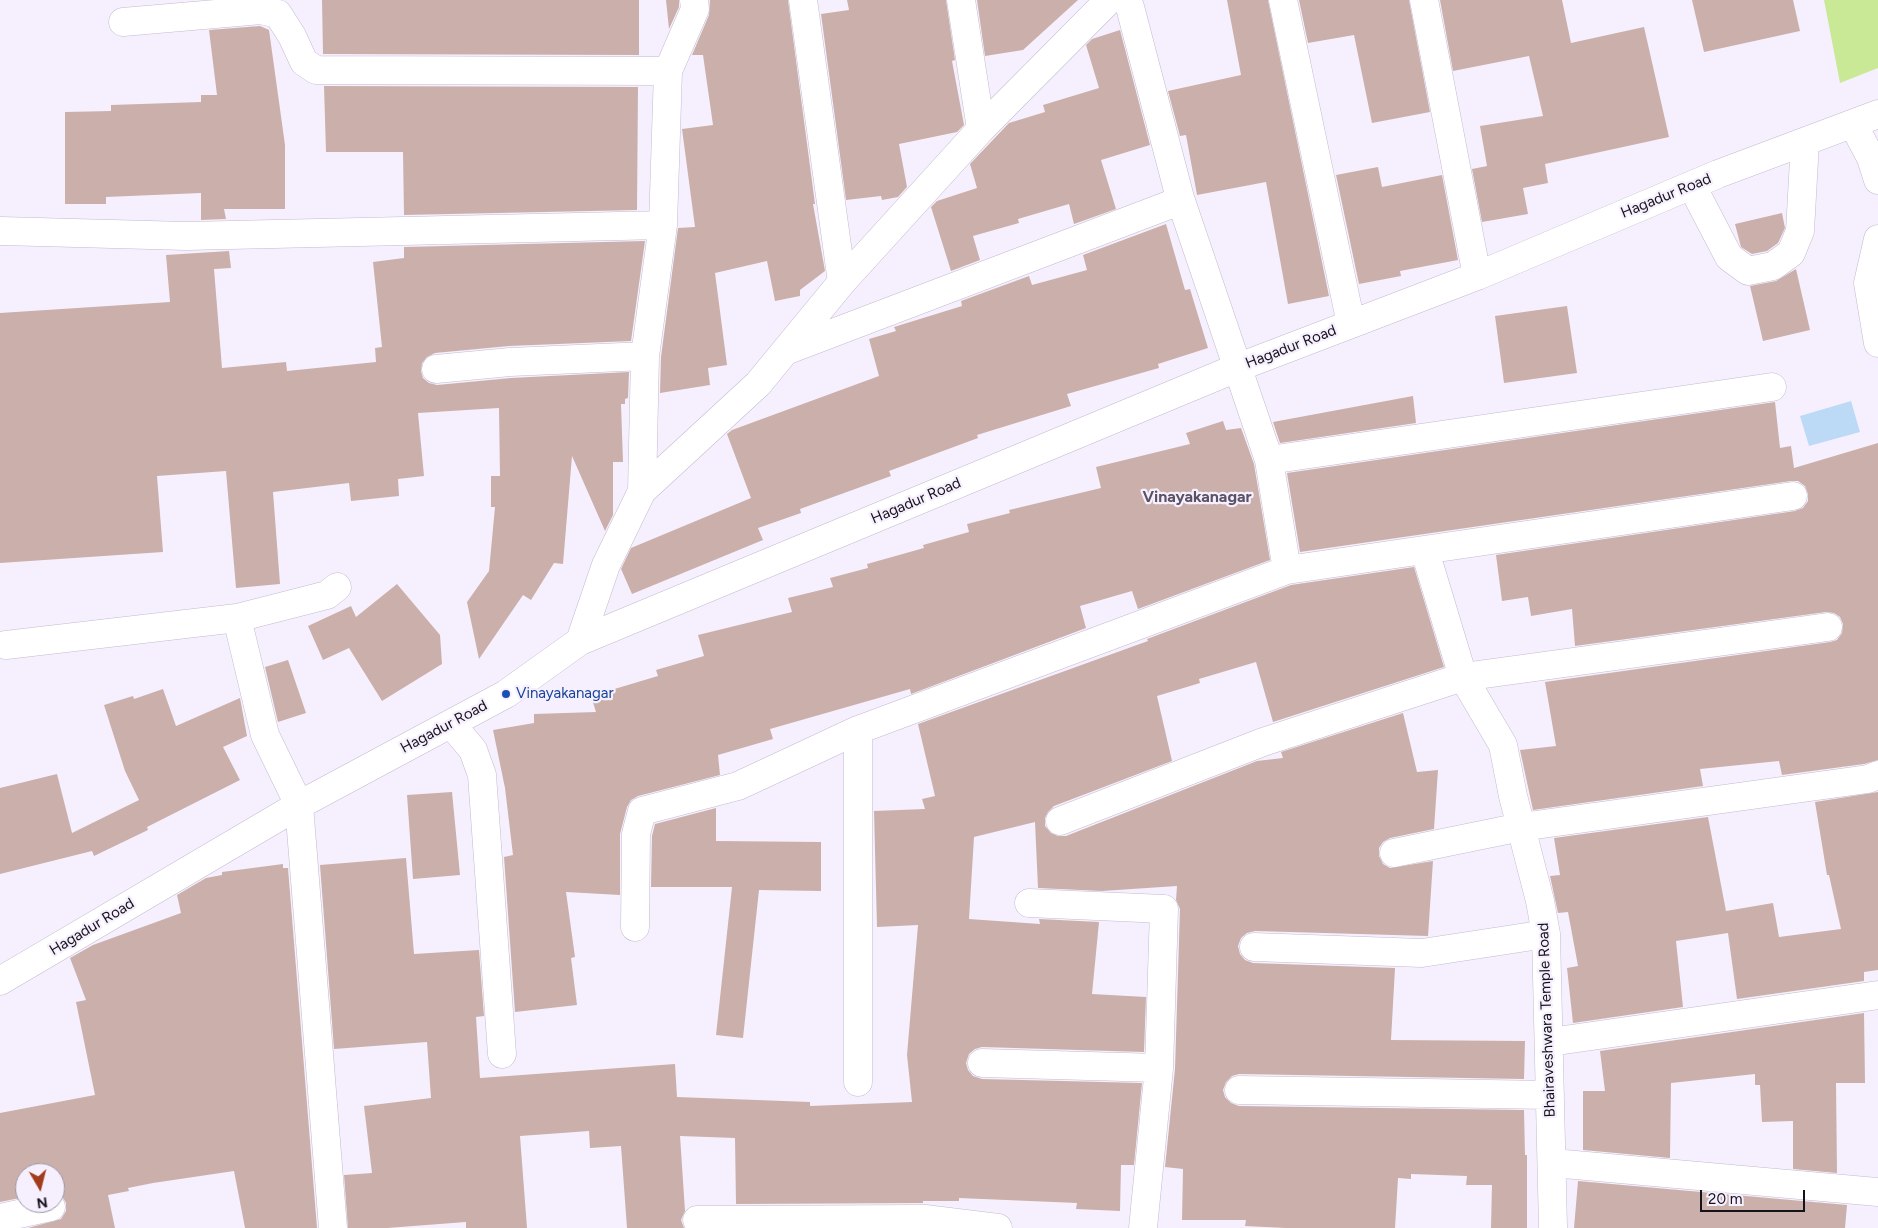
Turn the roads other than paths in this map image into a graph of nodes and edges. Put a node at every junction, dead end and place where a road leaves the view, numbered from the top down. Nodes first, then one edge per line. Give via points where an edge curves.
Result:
1 (694, 0) edge
2 (803, 0) edge
3 (961, 0) edge
4 (1109, 0) edge
5 (1125, 0) edge
6 (1283, 0) edge
7 (1424, 0) edge
8 (123, 22) dead end
9 (668, 71) junction
10 (1866, 119) edge
11 (981, 129) junction
12 (1805, 142) junction
13 (1878, 180) edge
14 (1692, 186) junction
15 (1180, 198) junction
16 (663, 226) junction
17 (1, 232) edge
18 (1878, 239) edge
19 (1477, 276) junction
20 (842, 282) junction
21 (1351, 324) junction
22 (1878, 343) edge
23 (787, 351) junction
24 (645, 356) junction
25 (1239, 367) junction
26 (436, 369) dead end
27 (1772, 387) dead end
28 (1269, 460) junction
29 (642, 491) junction
30 (1794, 496) dead end
31 (1425, 551) junction
32 (1287, 570) junction
33 (338, 587) dead end
34 (236, 618) junction
35 (1828, 627) dead end
36 (580, 641) junction
37 (6, 646) dead end
38 (1463, 677) junction
39 (451, 724) junction
40 (858, 730) junction
41 (1878, 775) edge
42 (299, 805) junction
43 (1060, 821) dead end
44 (1521, 827) junction
45 (1394, 853) dead end
46 (1029, 903) dead end
47 (635, 927) dead end
48 (1546, 934) junction
49 (1254, 947) dead end
50 (0, 981) edge
51 (1878, 995) edge
52 (1550, 1042) junction
53 (502, 1054) dead end
54 (982, 1063) dead end
55 (1159, 1068) junction
56 (858, 1082) dead end
57 (1239, 1090) dead end
58 (1550, 1096) junction
59 (1553, 1163) junction
60 (1878, 1192) edge
61 (23, 1213) edge
62 (0, 1218) edge
63 (698, 1220) dead end
64 (333, 1228) edge
65 (998, 1228) edge
66 (1143, 1228) edge
67 (1553, 1228) edge

1 - 9 street via 694,9
2 - 20 street
3 - 11 street
4 - 11 street
5 - 15 street via 1130,7
6 - 21 street
7 - 19 street
8 - 9 street via 261,10 278,14 304,62 316,70
9 - 16 street
10 - 12 street, Hagadur Road
10 - 13 street via 1871,158
11 - 20 street
12 - 14 street, Hagadur Road
12 - 14 street via 1800,231 1792,253 1773,266 1748,271 1729,257
14 - 19 street, Hagadur Road
15 - 23 street
15 - 25 street
16 - 17 street via 187,236
16 - 24 street
18 - 22 street via 1868,283
19 - 21 street, Hagadur Road
20 - 23 street
21 - 25 street, Hagadur Road
23 - 29 street via 758,384
24 - 26 street
24 - 29 street
25 - 28 street
25 - 36 street, Hagadur Road
27 - 28 street
28 - 32 street
29 - 36 street via 606,565
30 - 31 street
31 - 32 street
31 - 38 street, Bhairaveshwara Temple Road
32 - 40 street
33 - 34 street via 327,595
34 - 37 street
34 - 42 street via 265,735
35 - 38 street
36 - 39 street, Hagadur Road via 506,694
38 - 43 street via 1263,742
38 - 44 street, Bhairaveshwara Temple Road via 1503,745
39 - 42 street, Hagadur Road
39 - 53 street via 473,750 482,775
40 - 47 street via 738,786 642,811 636,834
40 - 56 street
41 - 44 street via 1868,779
42 - 50 street, Hagadur Road
42 - 64 street
44 - 45 street
44 - 48 street, Bhairaveshwara Temple Road
46 - 55 street via 1164,909
48 - 49 street via 1422,953
48 - 52 street, Bhairaveshwara Temple Road
51 - 52 street
52 - 58 street, Bhairaveshwara Temple Road
54 - 55 street
55 - 66 street
57 - 58 street
58 - 59 street, Bhairaveshwara Temple Road
59 - 60 street
59 - 67 street, Bhairaveshwara Temple Road
61 - 62 street
63 - 65 street via 925,1219

